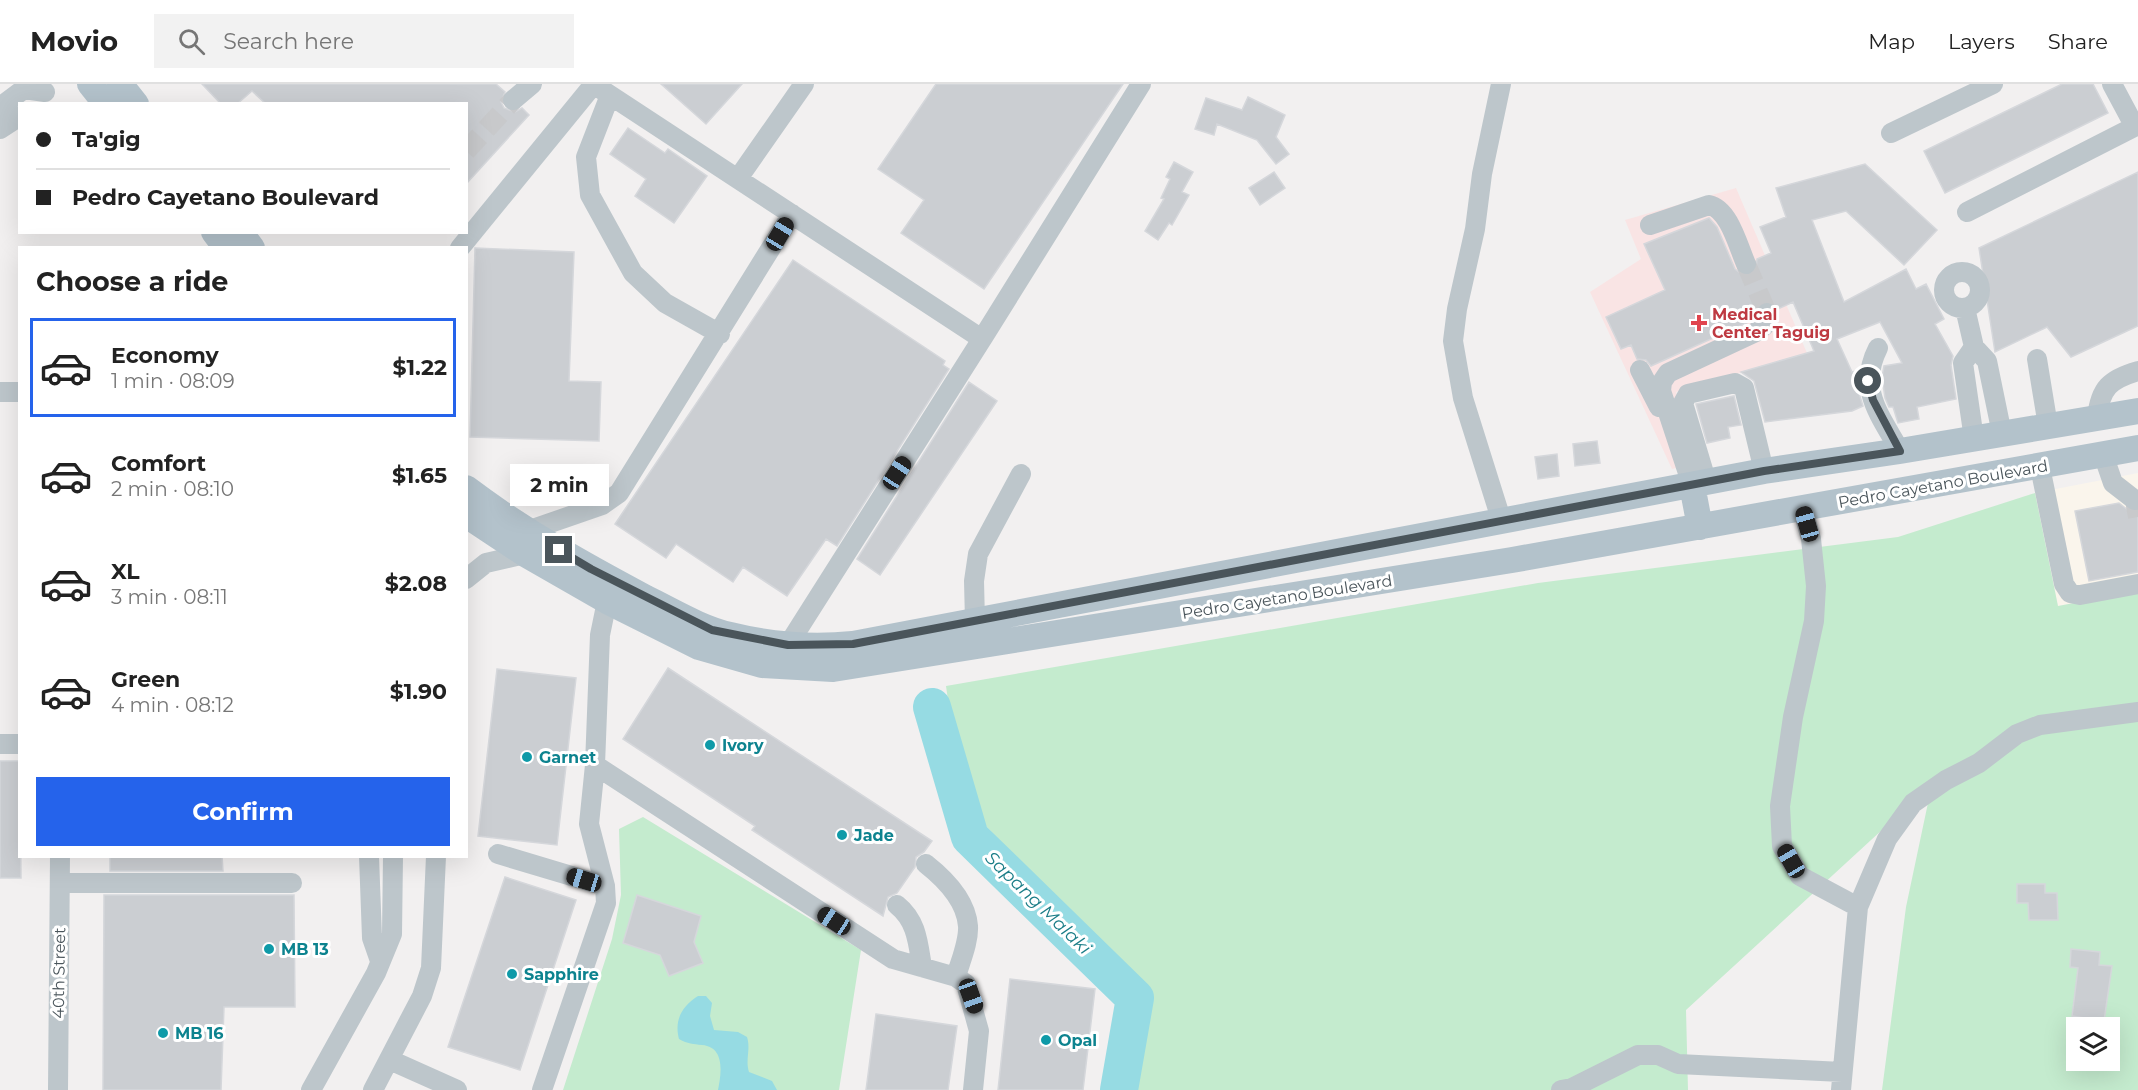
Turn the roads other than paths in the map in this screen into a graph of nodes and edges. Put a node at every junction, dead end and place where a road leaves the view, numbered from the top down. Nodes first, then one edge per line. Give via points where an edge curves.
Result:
1 (90, 84) edge
2 (120, 84) edge
3 (532, 84) edge
4 (804, 84) edge
5 (1141, 84) edge
6 (1501, 84) edge
7 (1993, 84) edge
8 (2112, 84) edge
9 (599, 88) edge
10 (47, 93) edge
11 (513, 100) tunnel mouth
12 (104, 102) edge
13 (134, 102) edge
14 (0, 107) edge
15 (18, 117) edge
16 (2136, 126) edge
17 (0, 129) edge
18 (1891, 134) dead end
19 (739, 177) junction
20 (1967, 212) dead end
21 (792, 213) junction
22 (1650, 225) dead end
23 (462, 246) edge
24 (1746, 264) tunnel mouth
25 (1965, 308) dead end
26 (1767, 313) dead end
27 (720, 334) junction
28 (982, 339) junction
29 (1974, 347) junction
30 (1878, 348) dead end
31 (2037, 359) dead end
32 (1640, 370) dead end
33 (2138, 371) edge
34 (0, 392) edge
35 (18, 392) edge
36 (2138, 411) edge
37 (2097, 418) junction
38 (2048, 426) junction
39 (2002, 435) junction
40 (1974, 439) junction
41 (1679, 444) junction
42 (2138, 448) edge
43 (1900, 451) junction
44 (2103, 454) junction
45 (2040, 467) junction
46 (1764, 471) junction
47 (1021, 474) dead end
48 (1700, 484) junction
49 (468, 490) edge
50 (2134, 500) dead end
51 (1803, 510) junction
52 (468, 516) edge
53 (1501, 519) junction
54 (1700, 527) junction
55 (526, 542) junction
56 (468, 577) edge
57 (2138, 584) edge
58 (607, 601) junction
59 (975, 621) junction
60 (788, 645) junction
61 (2138, 712) edge
62 (0, 744) edge
63 (18, 744) edge
64 (595, 765) junction
65 (498, 854) dead end
66 (60, 858) edge
67 (369, 858) edge
68 (393, 858) edge
69 (436, 858) edge
70 (926, 864) dead end
71 (60, 883) junction
72 (292, 884) dead end
73 (605, 886) junction
74 (897, 905) dead end
75 (1858, 907) junction
76 (380, 961) junction
77 (922, 967) junction
78 (956, 977) junction
79 (390, 1060) junction
80 (1841, 1081) edge
81 (58, 1090) edge
82 (311, 1090) edge
83 (373, 1090) edge
84 (456, 1090) edge
85 (542, 1090) edge
86 (973, 1090) edge
87 (1561, 1090) edge

1 - 12 main road
2 - 13 main road
3 - 11 street
4 - 19 street
5 - 28 street
6 - 53 street via 1453,341 1463,398
7 - 18 street
8 - 16 street
9 - 19 street
9 - 23 street
9 - 27 street via 586,157 590,195 633,273 664,303
10 - 14 street via 24,89
15 - 17 street
16 - 20 street
19 - 21 street
21 - 27 street
21 - 28 street
22 - 24 street via 1709,205 1717,207
25 - 29 street
26 - 41 street via 1765,325 1756,332 1668,373 1661,392
27 - 55 street via 619,493
28 - 60 street
29 - 39 street via 1987,361
29 - 40 street via 1963,363
30 - 43 street via 1870,364 1868,381 1873,400
31 - 38 street
32 - 41 street
33 - 37 street via 2119,376 2106,388
34 - 35 street
36 - 37 main road, Pedro Cayetano Boulevard
37 - 38 main road, Pedro Cayetano Boulevard
38 - 39 main road, Pedro Cayetano Boulevard
39 - 40 main road, Pedro Cayetano Boulevard
40 - 43 main road, Pedro Cayetano Boulevard
41 - 48 street
42 - 44 main road, Pedro Cayetano Boulevard
43 - 46 main road, Pedro Cayetano Boulevard
44 - 45 main road, Pedro Cayetano Boulevard
44 - 50 street via 2113,483
45 - 51 main road, Pedro Cayetano Boulevard
45 - 57 street via 2064,584 2070,593 2080,595
46 - 48 main road, Pedro Cayetano Boulevard
46 - 48 street via 1744,388 1735,383 1684,398
47 - 59 street via 978,554
48 - 53 main road, Pedro Cayetano Boulevard
48 - 54 main road
49 - 55 main road, Pedro Cayetano Boulevard
51 - 54 main road, Pedro Cayetano Boulevard
51 - 75 street via 1816,586 1814,621 1793,717 1780,806 1782,846 1800,876
52 - 55 main road, Pedro Cayetano Boulevard
53 - 59 main road, Pedro Cayetano Boulevard
54 - 58 main road, Pedro Cayetano Boulevard via 833,669 774,666 715,654
55 - 56 street
55 - 58 main road, Pedro Cayetano Boulevard
55 - 60 main road, Pedro Cayetano Boulevard via 591,569 693,622 729,635
58 - 64 street via 600,635
59 - 60 main road, Pedro Cayetano Boulevard via 853,644
61 - 75 street via 2040,725 2017,734 1980,763 1946,780 1913,804 1887,839
62 - 63 street
64 - 73 street via 588,824
64 - 77 street via 894,959
65 - 73 street
66 - 71 street, 40th Street
67 - 76 street via 372,938
68 - 76 street via 392,934
69 - 79 street via 431,968 422,996
70 - 78 street via 957,895 968,925
71 - 72 street
71 - 81 street, 40th Street
73 - 85 street via 606,903 598,931
74 - 77 street via 915,927
75 - 80 street
76 - 82 street
77 - 78 street
78 - 86 street via 966,984 979,1031
79 - 83 street
79 - 84 street
80 - 87 street via 1678,1064 1658,1055 1638,1055

